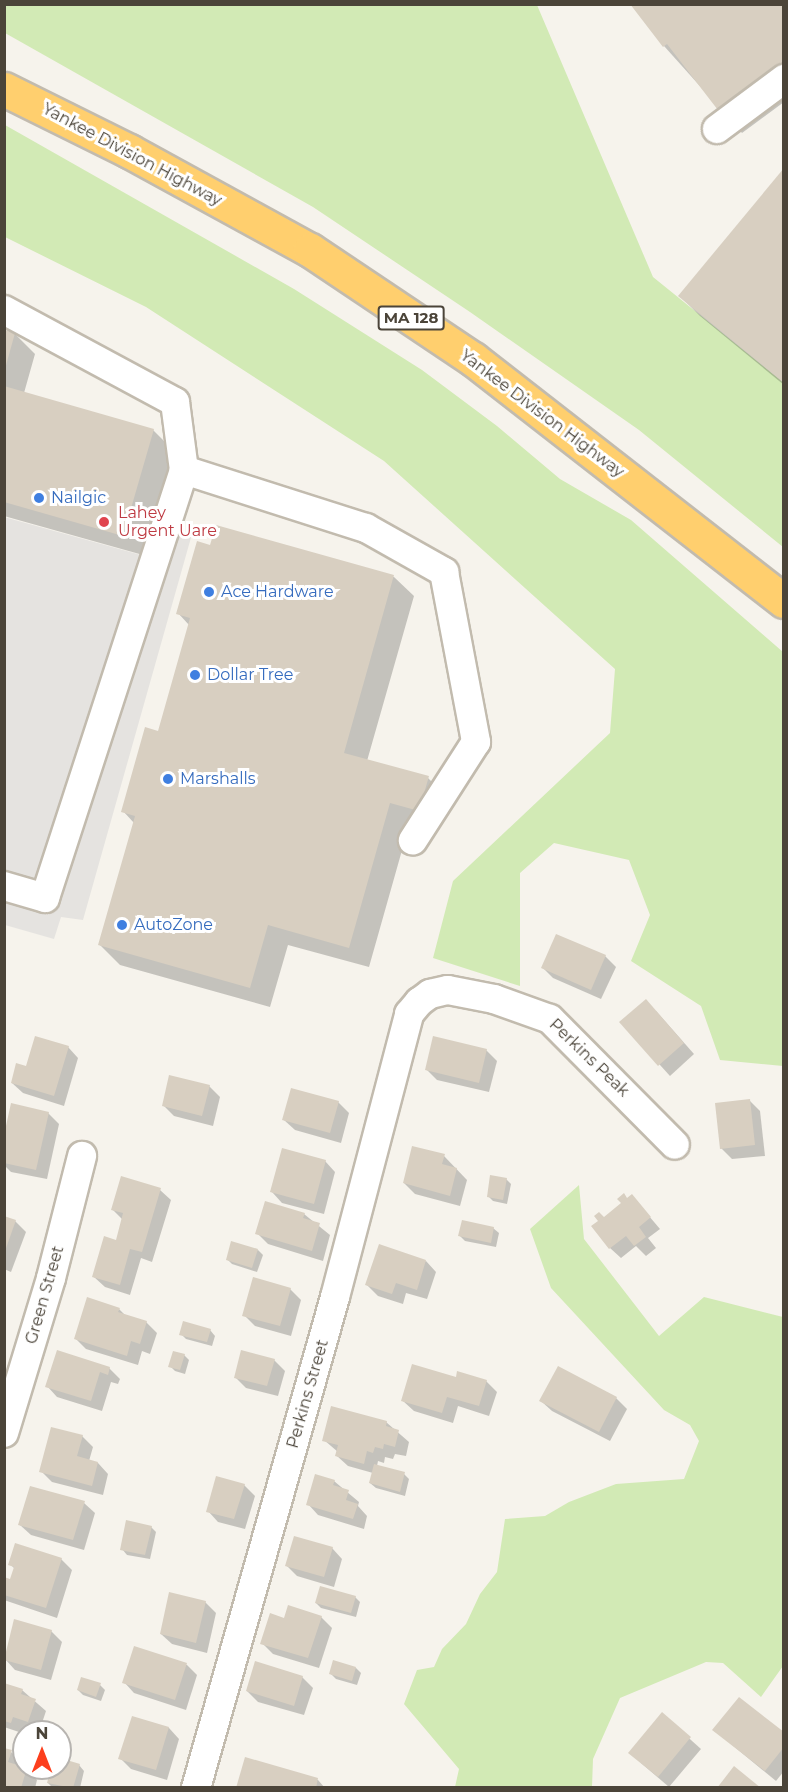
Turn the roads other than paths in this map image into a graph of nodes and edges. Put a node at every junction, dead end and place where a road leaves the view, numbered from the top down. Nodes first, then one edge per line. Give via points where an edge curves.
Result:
1 (783, 79) edge
2 (4, 88) edge
3 (717, 129) dead end
4 (4, 310) edge
5 (183, 470) junction
6 (783, 601) edge
7 (413, 840) dead end
8 (4, 886) edge
9 (419, 1002) joint
10 (675, 1145) dead end
11 (82, 1156) dead end
12 (4, 1432) edge
13 (196, 1788) edge

1 - 3 street
2 - 6 highway, Yankee Division Highway / MA 128 via 310,250 473,359
4 - 5 street via 176,402
5 - 7 street via 366,528 444,572 476,742
5 - 8 street via 45,898
9 - 10 street, Perkins Peak via 430,994 448,990 466,992 550,1019
9 - 13 street, Perkins Street via 409,1014 335,1297
11 - 12 street, Green Street via 51,1278

